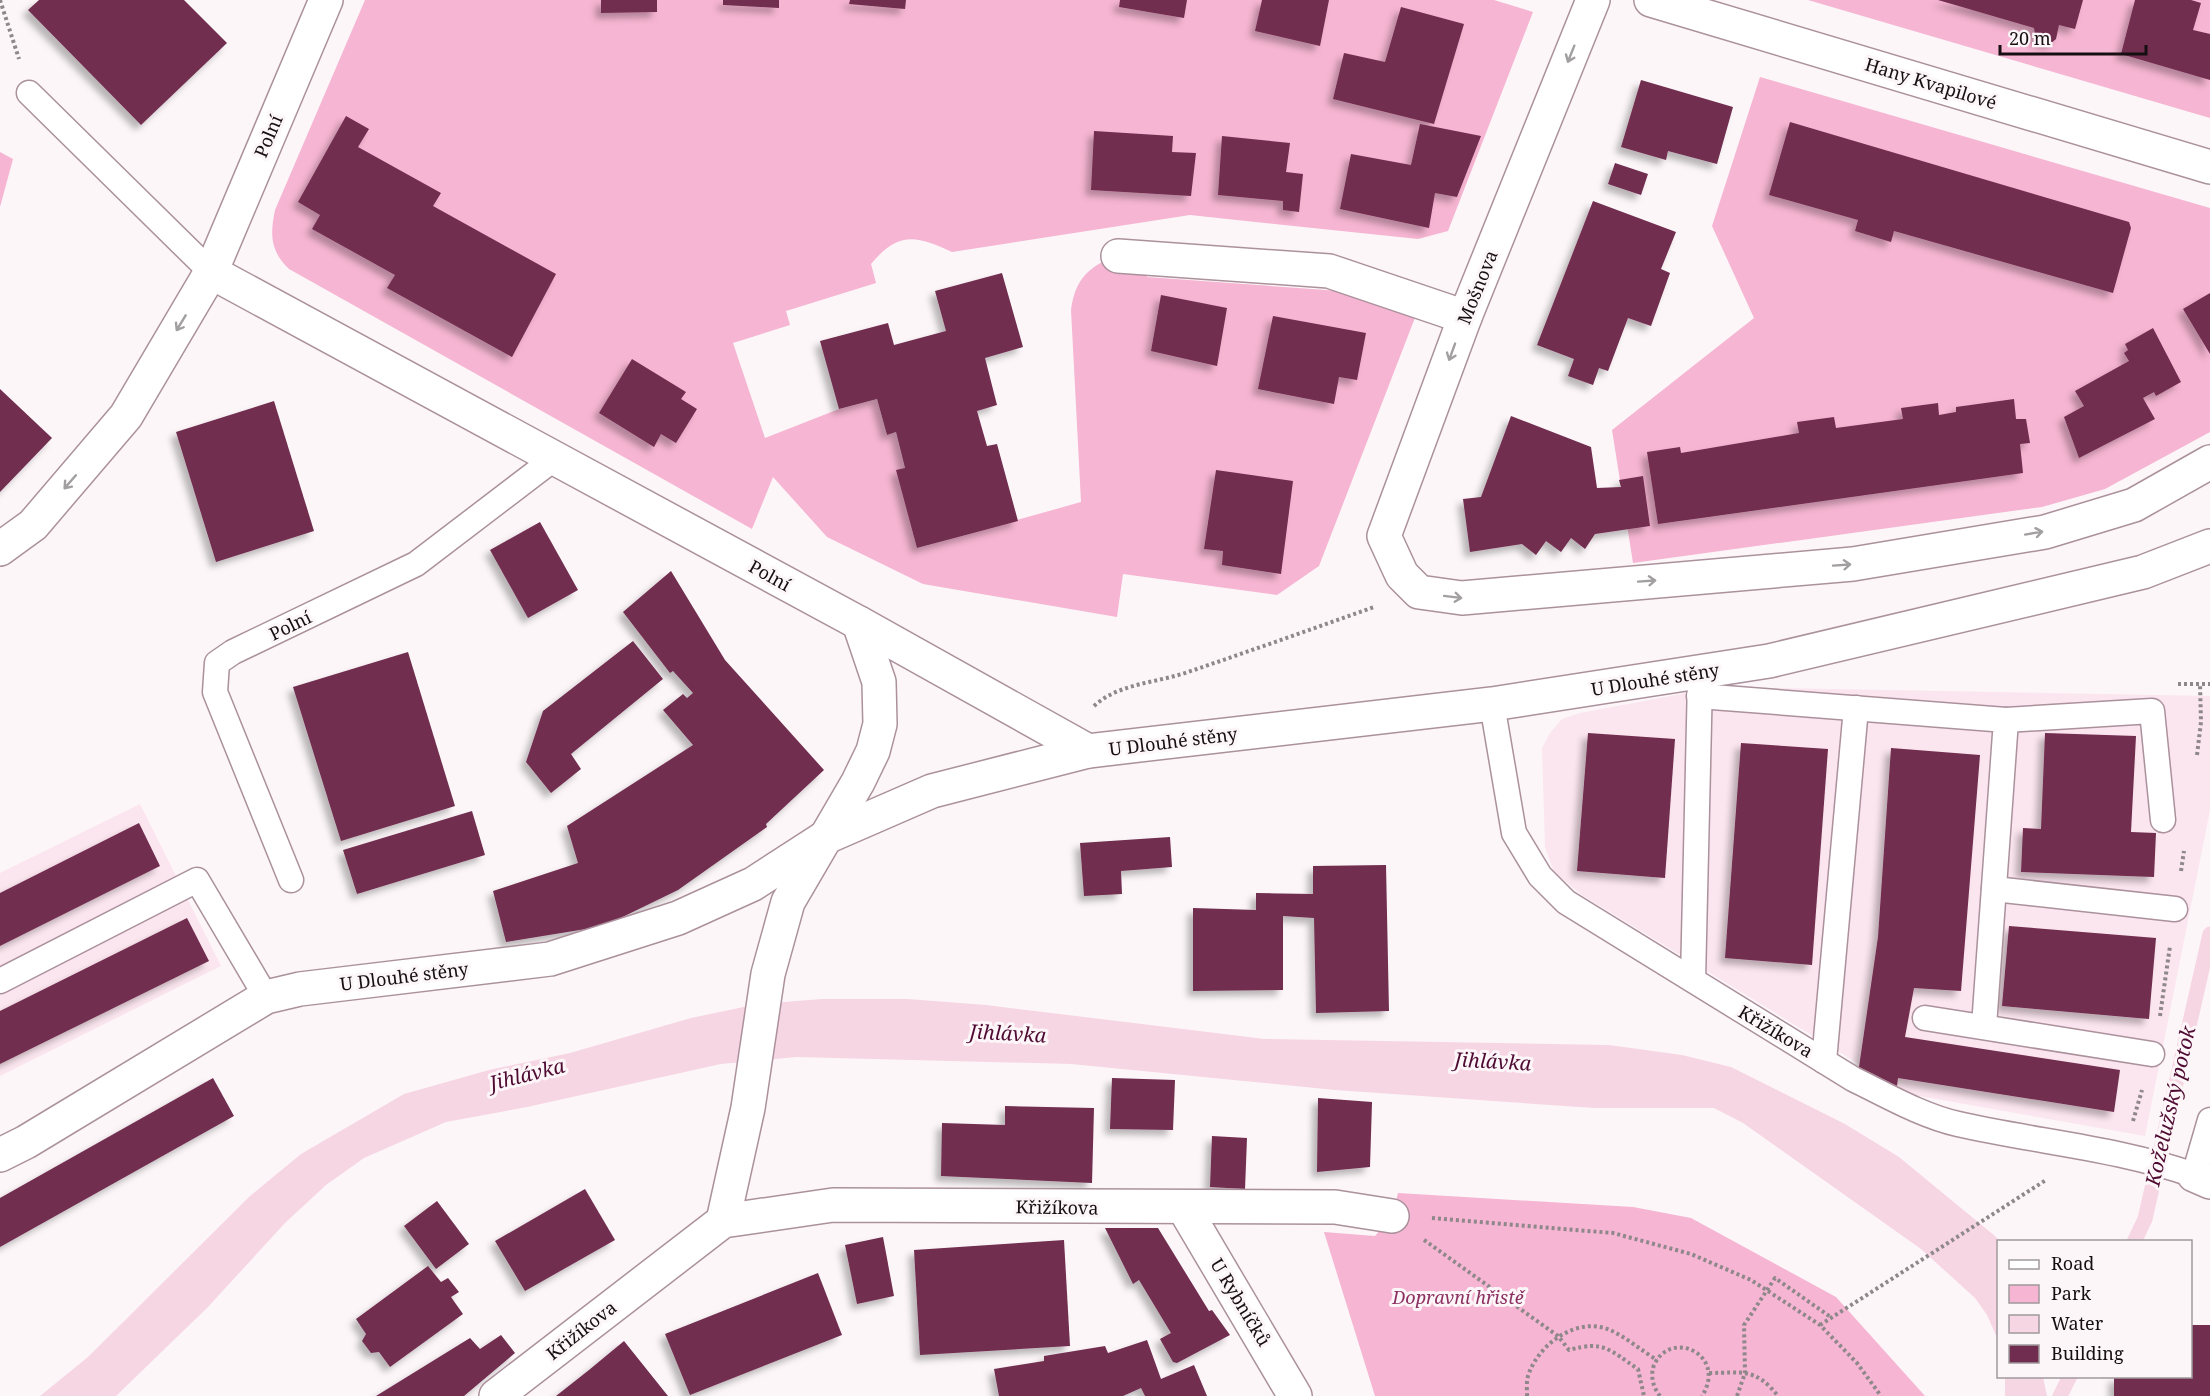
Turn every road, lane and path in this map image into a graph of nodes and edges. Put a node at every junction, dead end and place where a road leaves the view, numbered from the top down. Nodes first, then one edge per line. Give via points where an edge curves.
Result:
1 (0, 0) edge
2 (326, 0) edge
3 (1593, 0) edge
4 (1651, 0) edge
5 (29, 93) joint
6 (2210, 167) edge
7 (1118, 256) dead end
8 (211, 272) junction
9 (1465, 317) junction
10 (555, 458) junction
11 (2210, 462) edge
12 (2210, 546) edge
13 (0, 549) edge
14 (1411, 584) junction
15 (859, 623) junction
16 (1700, 684) junction
17 (2200, 684) dead end
18 (2210, 684) edge
19 (1492, 704) junction
20 (1856, 708) junction
21 (2006, 720) junction
22 (1088, 751) junction
23 (2163, 820) dead end
24 (824, 838) junction
25 (291, 880) dead end
26 (1994, 889) junction
27 (2175, 909) dead end
28 (1693, 980) junction
29 (0, 981) edge
30 (267, 997) junction
31 (1924, 1018) dead end
32 (1984, 1026) junction
33 (2152, 1054) dead end
34 (1824, 1061) junction
35 (2210, 1120) edge
36 (0, 1155) edge
37 (2197, 1176) edge
38 (1184, 1208) junction
39 (2002, 1208) dead end
40 (1392, 1216) junction
41 (723, 1221) junction
42 (1766, 1290) junction
43 (1832, 1318) junction
44 (1820, 1326) junction
45 (1558, 1336) junction
46 (1657, 1360) junction
47 (1745, 1372) junction
48 (1709, 1374) junction
49 (496, 1396) edge
50 (1295, 1396) edge
51 (1527, 1396) edge
52 (1644, 1396) edge
53 (1660, 1396) edge
54 (1702, 1396) edge
55 (1737, 1396) edge
56 (1778, 1396) edge
57 (1881, 1396) edge

1 - 5 path
2 - 8 street, Polní
3 -> 9 street, Mošnova
4 - 6 street, Hany Kvapilové
5 - 8 lane, Polní
7 - 9 street via 1329,271
8 - 10 street, Polní
8 -> 13 street, Polní via 126,416 33,525
9 -> 14 street, Mošnova via 1384,536
10 - 15 street, Polní
10 - 25 lane, Polní via 416,564 217,663 215,692
14 -> 11 street via 1462,598 1853,564 2045,532 2134,505
12 - 16 street, U Dlouhé stěny via 2143,572 1769,661
14 - 22 path via 1185,673 1105,697 1092,708
15 - 22 street, U Dlouhé stěny
15 - 24 street, U Dlouhé stěny via 879,682 880,724 873,751 858,782
16 - 19 street, U Dlouhé stěny
16 - 20 lane
16 - 28 lane
17 - 18 path
19 - 22 street, U Dlouhé stěny
19 - 28 lane, Křižíkova via 1514,833 1540,876 1566,902
20 - 21 lane
20 - 34 lane
21 - 23 lane via 2152,711
21 - 26 lane
22 - 24 street, U Dlouhé stěny via 932,791
24 - 30 street, U Dlouhé stěny via 753,884 678,918 550,958 300,988
24 - 41 street, U Dlouhé stěny via 788,902 768,974 748,1108
26 - 27 lane
26 - 32 lane
28 - 34 lane, Křižíkova
29 - 30 lane via 197,880
30 - 36 street, U Dlouhé stěny
31 - 32 lane
32 - 33 lane
34 - 37 lane, Křižíkova via 1901,1102 1956,1124 2137,1157
35 - 37 lane
38 - 40 street, Křižíkova via 1335,1207
38 - 41 street, Křižíkova via 833,1205
38 - 50 street, U Rybníčků
39 - 43 path
40 - 42 path via 1613,1233 1691,1254
40 - 45 path
41 - 49 street, Křižíkova
42 - 43 path via 1776,1278
42 - 44 path
42 - 47 path via 1744,1325
43 - 44 path
44 - 57 path via 1857,1363
45 - 46 path via 1593,1326 1610,1330
45 - 51 path via 1540,1351 1528,1375
45 - 52 path via 1569,1350 1601,1345 1638,1369
46 - 48 path via 1669,1350 1690,1349 1703,1359
46 - 53 path via 1652,1380
47 - 48 path
47 - 55 path
47 - 56 path via 1754,1374
48 - 54 path

